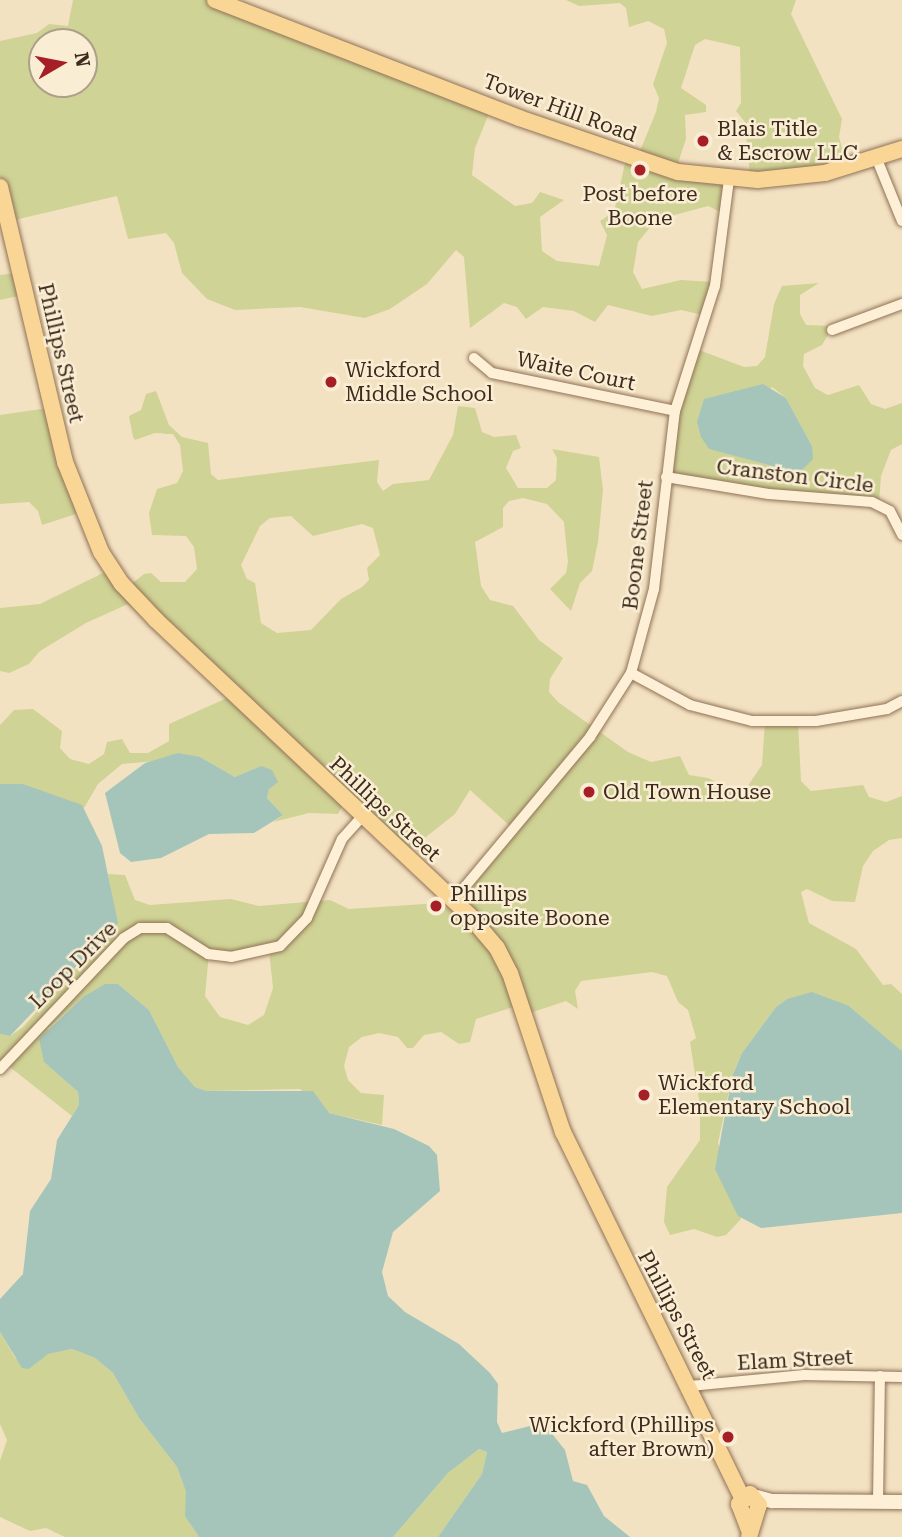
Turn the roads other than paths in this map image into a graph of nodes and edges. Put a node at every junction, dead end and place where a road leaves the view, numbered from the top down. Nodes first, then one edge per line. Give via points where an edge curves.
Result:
1 (215, 0) edge
2 (902, 149) edge
3 (876, 158) junction
4 (729, 178) junction
5 (0, 187) edge
6 (902, 221) edge
7 (902, 304) edge
8 (832, 330) dead end
9 (474, 358) dead end
10 (675, 411) junction
11 (666, 477) junction
12 (902, 535) edge
13 (631, 673) junction
14 (902, 701) edge
15 (362, 817) junction
16 (453, 901) junction
17 (0, 1069) edge
18 (880, 1376) junction
19 (902, 1377) edge
20 (690, 1386) junction
21 (752, 1501) junction
22 (878, 1501) junction
23 (902, 1502) edge
24 (750, 1535) edge

1 - 4 main road, Tower Hill Road via 544,127 678,172
2 - 3 main road, Tower Hill Road
3 - 4 main road, Tower Hill Road via 825,173
3 - 6 street
4 - 10 street, Boone Street via 715,286
5 - 15 main road, Phillips Street via 65,462 101,552 122,584 156,620
7 - 8 street
9 - 10 street, Waite Court via 492,373
10 - 11 street, Boone Street
11 - 12 street, Cranston Circle via 769,494 872,502 890,511
11 - 13 street, Boone Street via 654,589
13 - 14 street via 690,705 752,721 816,721 887,709
13 - 16 street, Boone Street via 590,737
15 - 16 main road, Phillips Street
15 - 17 street, Loop Drive via 342,839 307,918 280,946 231,957 208,954 167,928 140,928 124,937
16 - 20 main road, Phillips Street via 497,948 510,973 563,1132
18 - 19 street, Elam Street
18 - 20 street, Elam Street via 804,1375
18 - 22 street
20 - 21 main road, Phillips Street
21 - 22 main road
21 - 24 main road
22 - 23 main road

